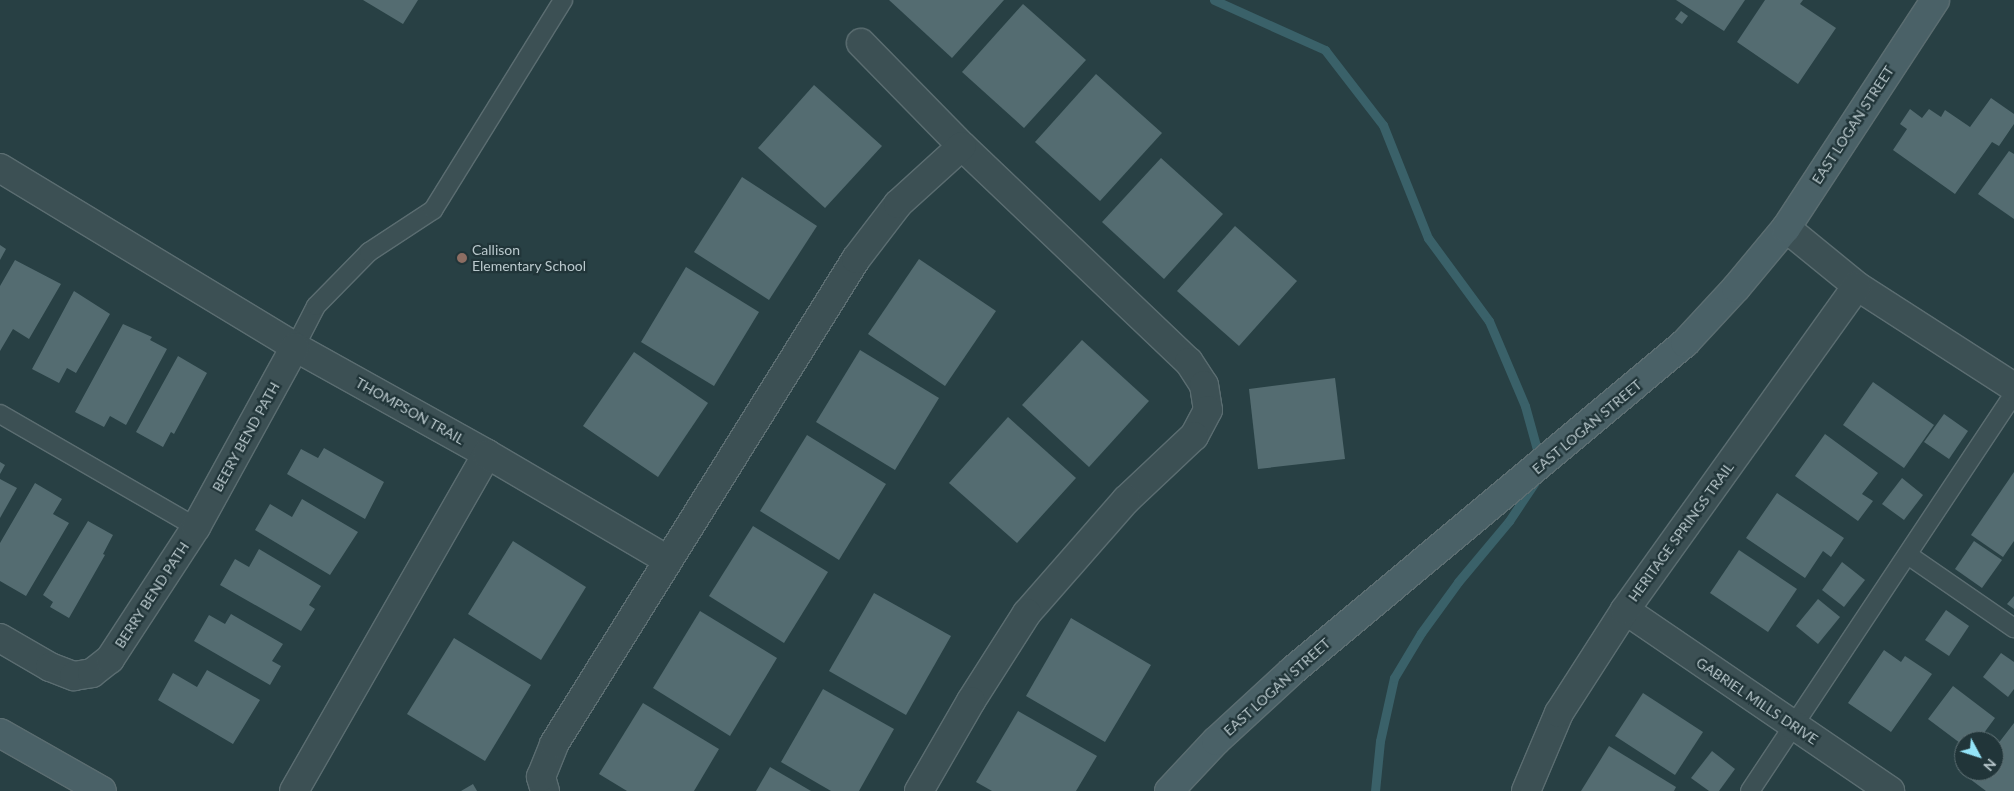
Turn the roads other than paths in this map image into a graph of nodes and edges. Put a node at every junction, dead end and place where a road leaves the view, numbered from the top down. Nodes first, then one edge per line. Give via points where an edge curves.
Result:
1 (563, 0) edge
2 (1935, 0) edge
3 (861, 43) dead end
4 (962, 146) junction
5 (0, 168) edge
6 (1786, 228) junction
7 (1857, 286) junction
8 (295, 347) junction
9 (2014, 387) edge
10 (2014, 393) edge
11 (0, 414) edge
12 (487, 454) junction
13 (196, 527) junction
14 (1908, 555) junction
15 (668, 560) junction
16 (1625, 610) junction
17 (2014, 628) edge
18 (0, 638) edge
19 (1793, 725) junction
20 (0, 733) edge
21 (102, 791) edge
22 (294, 791) edge
23 (545, 791) edge
24 (919, 791) edge
25 (1169, 791) edge
26 (1526, 791) edge
27 (1750, 791) edge
28 (1890, 791) edge

1 - 8 lane via 433,210 369,252 316,306
2 - 6 street, EAST LOGAN STREET
3 - 4 street
4 - 15 street via 898,204 856,259
4 - 24 street via 1189,362 1204,385 1208,410 1194,436 1126,500 1027,613 971,700
5 - 8 street, THOMPSON TRAIL
6 - 7 street
6 - 25 street, EAST LOGAN STREET via 1686,343 1292,671 1216,741
7 - 9 street
7 - 16 street, HERITAGE SPRINGS TRAIL
8 - 12 street, THOMPSON TRAIL
8 - 13 street, BEERY BEND PATH
10 - 14 lane
11 - 13 lane
12 - 15 street, THOMPSON TRAIL
12 - 22 street
13 - 18 street, BERRY BEND PATH via 110,659 92,673 74,676 50,668
14 - 17 lane
14 - 19 lane
15 - 23 street via 554,744 541,777
16 - 19 street, GABRIEL MILLS DRIVE
16 - 26 street, HERITAGE SPRINGS TRAIL via 1558,713
19 - 27 lane
19 - 28 street, GABRIEL MILLS DRIVE
20 - 21 street

